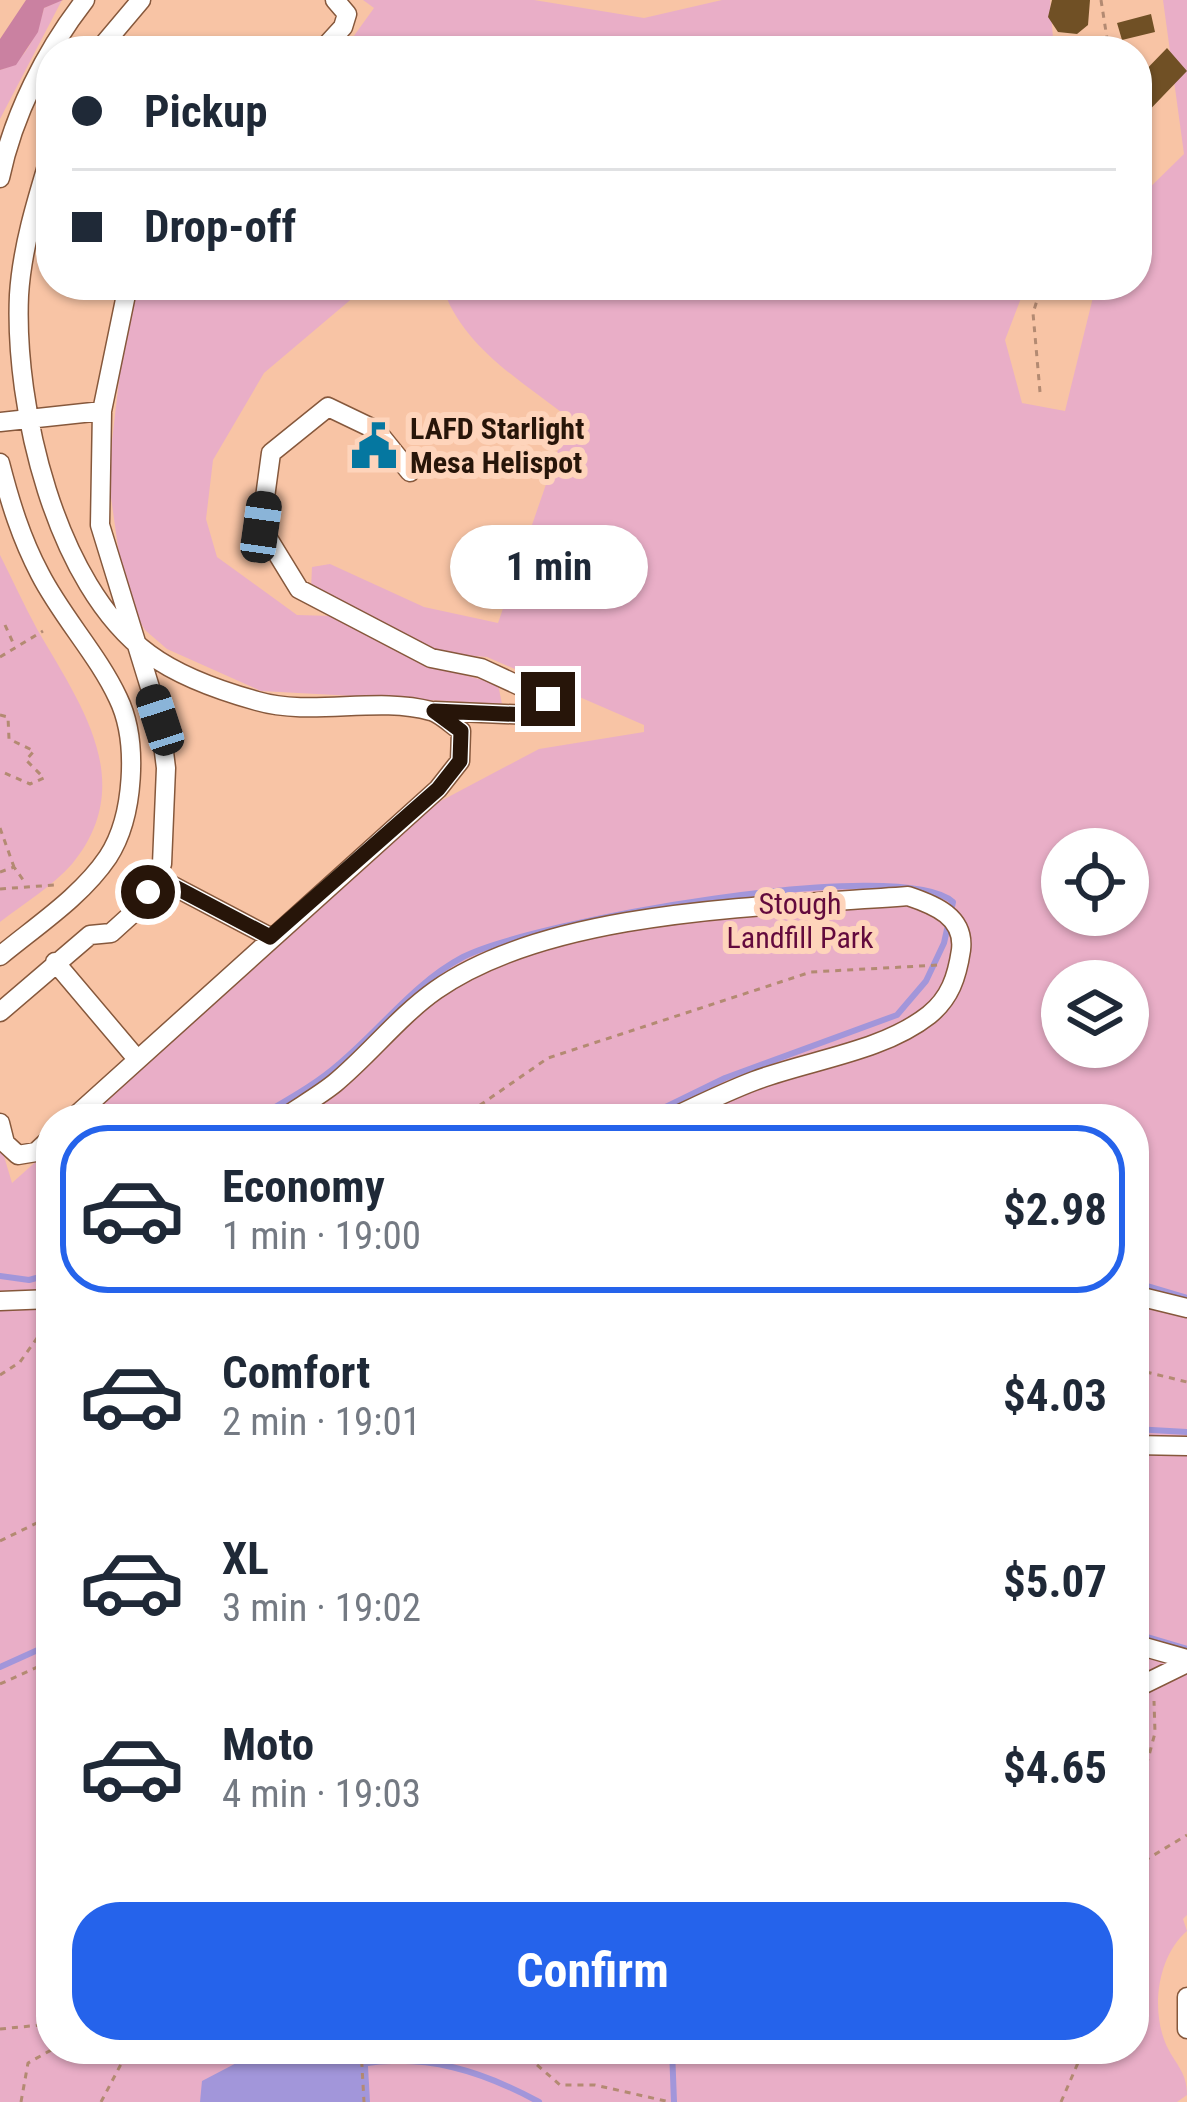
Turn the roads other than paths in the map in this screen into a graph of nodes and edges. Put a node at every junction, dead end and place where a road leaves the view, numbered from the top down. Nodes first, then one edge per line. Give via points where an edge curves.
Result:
1 (85, 0) edge
2 (141, 0) edge
3 (335, 0) edge
4 (62, 36) edge
5 (111, 36) edge
6 (334, 36) edge
7 (36, 82) edge
8 (0, 178) edge
9 (36, 205) edge
10 (125, 300) edge
11 (101, 411) junction
12 (28, 416) junction
13 (0, 422) edge
14 (0, 463) edge
15 (410, 472) dead end
16 (133, 638) junction
17 (151, 690) junction
18 (119, 700) junction
19 (434, 711) junction
20 (156, 877) junction
21 (8, 937) edge
22 (270, 937) junction
23 (0, 956) edge
24 (55, 962) junction
25 (0, 1012) edge
26 (137, 1059) junction
27 (88, 1104) edge
28 (304, 1104) edge
29 (702, 1104) edge
30 (0, 1123) edge
31 (36, 1151) edge
32 (1149, 1299) edge
33 (36, 1300) edge
34 (0, 1301) edge
35 (1187, 1308) edge
36 (1149, 1445) edge
37 (1187, 1446) edge
38 (1149, 1649) edge
39 (1187, 1661) edge
40 (1149, 1684) edge
41 (1187, 1996) edge
42 (1187, 2029) edge

1 - 4 street
2 - 5 street
3 - 6 street via 347,14
7 - 8 street
9 - 12 street via 20,290 18,356
10 - 11 street
11 - 12 street
11 - 16 street via 100,525
12 - 13 street
12 - 16 street via 81,576
14 - 18 street via 18,531 41,577
15 - 19 street via 376,430 328,406 271,453 261,527 299,589 430,658 508,679 548,699 554,716
16 - 17 street
16 - 19 street via 194,680 263,703
17 - 18 street
17 - 20 street via 166,768
18 - 21 street via 131,768 116,840 86,884
19 - 22 street via 461,731 460,761
20 - 22 street
20 - 24 street via 122,924 90,935
21 - 23 street
22 - 26 street
24 - 25 street
24 - 26 street
26 - 27 street
28 - 29 street via 436,990 504,955 717,910 908,896 952,918 962,939 953,987 901,1032
30 - 31 street via 18,1155
32 - 35 street
33 - 34 street
36 - 37 street
38 - 39 street
39 - 40 street
41 - 42 street

